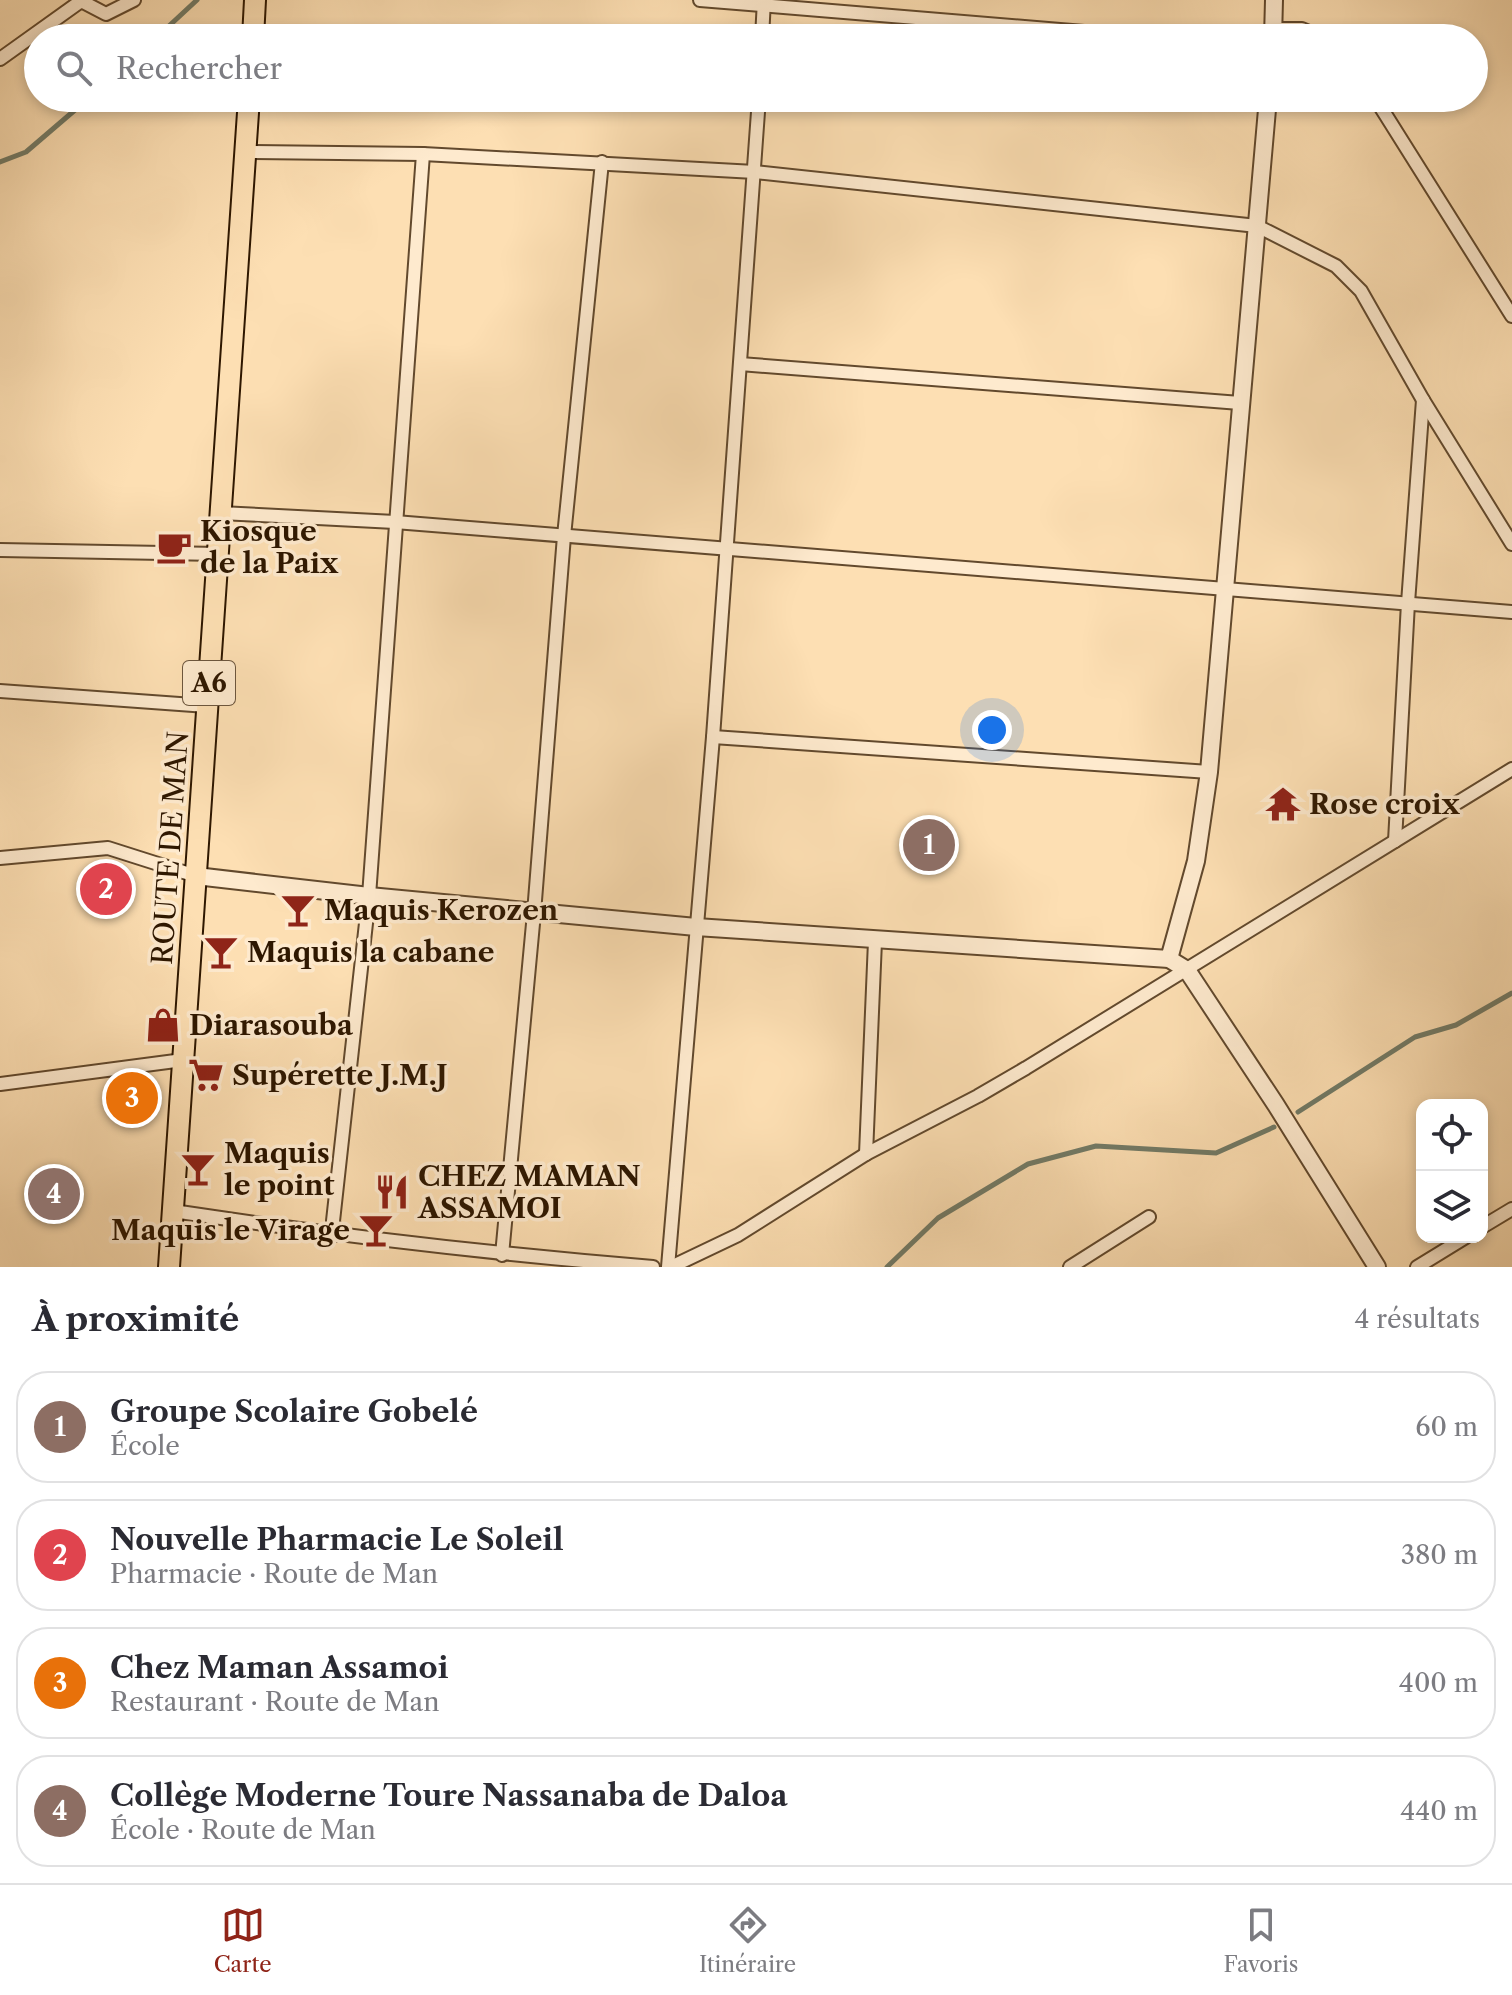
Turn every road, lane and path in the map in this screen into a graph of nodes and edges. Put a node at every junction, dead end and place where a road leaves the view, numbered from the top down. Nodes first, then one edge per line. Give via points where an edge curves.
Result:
1 (134, 0) edge
2 (255, 0) edge
3 (700, 0) edge
4 (1274, 0) edge
5 (764, 2) edge
6 (49, 24) edge
7 (254, 24) edge
8 (763, 24) edge
9 (1004, 24) edge
10 (1274, 24) edge
11 (24, 42) edge
12 (0, 59) edge
13 (248, 112) edge
14 (758, 112) edge
15 (1267, 112) edge
16 (1384, 112) edge
17 (245, 152) junction
18 (423, 154) junction
19 (602, 162) junction
20 (755, 172) junction
21 (1257, 226) junction
22 (1512, 316) edge
23 (740, 364) junction
24 (1423, 400) junction
25 (1240, 403) junction
26 (220, 513) junction
27 (395, 522) junction
28 (564, 536) junction
29 (1512, 544) edge
30 (726, 549) junction
31 (0, 550) edge
32 (218, 554) junction
33 (1225, 587) junction
34 (1408, 603) junction
35 (1512, 612) edge
36 (0, 691) edge
37 (207, 706) junction
38 (713, 737) junction
39 (1512, 769) edge
40 (1209, 772) junction
41 (1395, 841) junction
42 (0, 858) edge
43 (196, 876) junction
44 (369, 896) junction
45 (534, 913) junction
46 (696, 927) junction
47 (875, 941) junction
48 (1169, 959) junction
49 (1187, 970) junction
50 (183, 1060) junction
51 (0, 1084) edge
52 (866, 1154) junction
53 (1512, 1209) edge
54 (173, 1211) junction
55 (1149, 1217) dead end
56 (1488, 1223) edge
57 (336, 1235) junction
58 (1456, 1243) edge
59 (502, 1255) junction
60 (169, 1267) edge
61 (653, 1267) edge
62 (669, 1267) edge
63 (1070, 1267) edge
64 (1377, 1267) edge
65 (1417, 1267) edge

1 - 6 street via 106,14 81,1
2 - 7 highway
3 - 5 street
4 - 10 street
5 - 8 street
5 - 9 street
11 - 12 street
13 - 17 highway, ROUTE DE MAN / A6
14 - 20 street
15 - 21 street
16 - 22 street
17 - 18 street
17 - 26 highway, ROUTE DE MAN / A6
18 - 19 street
18 - 27 street
19 - 20 street
19 - 28 street
20 - 21 street
20 - 23 street
21 - 24 street via 1336,266 1361,291
21 - 25 street
23 - 25 street
23 - 30 street
24 - 29 street
24 - 34 street
25 - 33 street
26 - 27 street
26 - 32 highway, ROUTE DE MAN / A6
27 - 28 street
27 - 44 street
28 - 30 street
28 - 45 street
30 - 33 street
30 - 38 street
31 - 32 street
32 - 37 highway, ROUTE DE MAN / A6
33 - 34 street
33 - 40 street
34 - 35 street
34 - 41 street
36 - 37 street
37 - 43 highway, ROUTE DE MAN / A6
38 - 40 street
38 - 46 street
39 - 41 street
40 - 48 street via 1196,861
41 - 49 street
42 - 43 street via 108,848
43 - 44 street
43 - 50 highway, ROUTE DE MAN / A6
44 - 45 street
44 - 57 street via 333,1221
45 - 46 street
45 - 59 street
46 - 47 street
46 - 62 street
47 - 48 street
47 - 52 street
48 - 49 street
49 - 52 street via 978,1096
49 - 64 street
50 - 51 street
50 - 54 highway, ROUTE DE MAN / A6
52 - 62 street via 738,1235
53 - 56 street
54 - 57 street
54 - 60 highway, ROUTE DE MAN / A6
55 - 63 street
57 - 59 street
58 - 65 street
59 - 61 street

